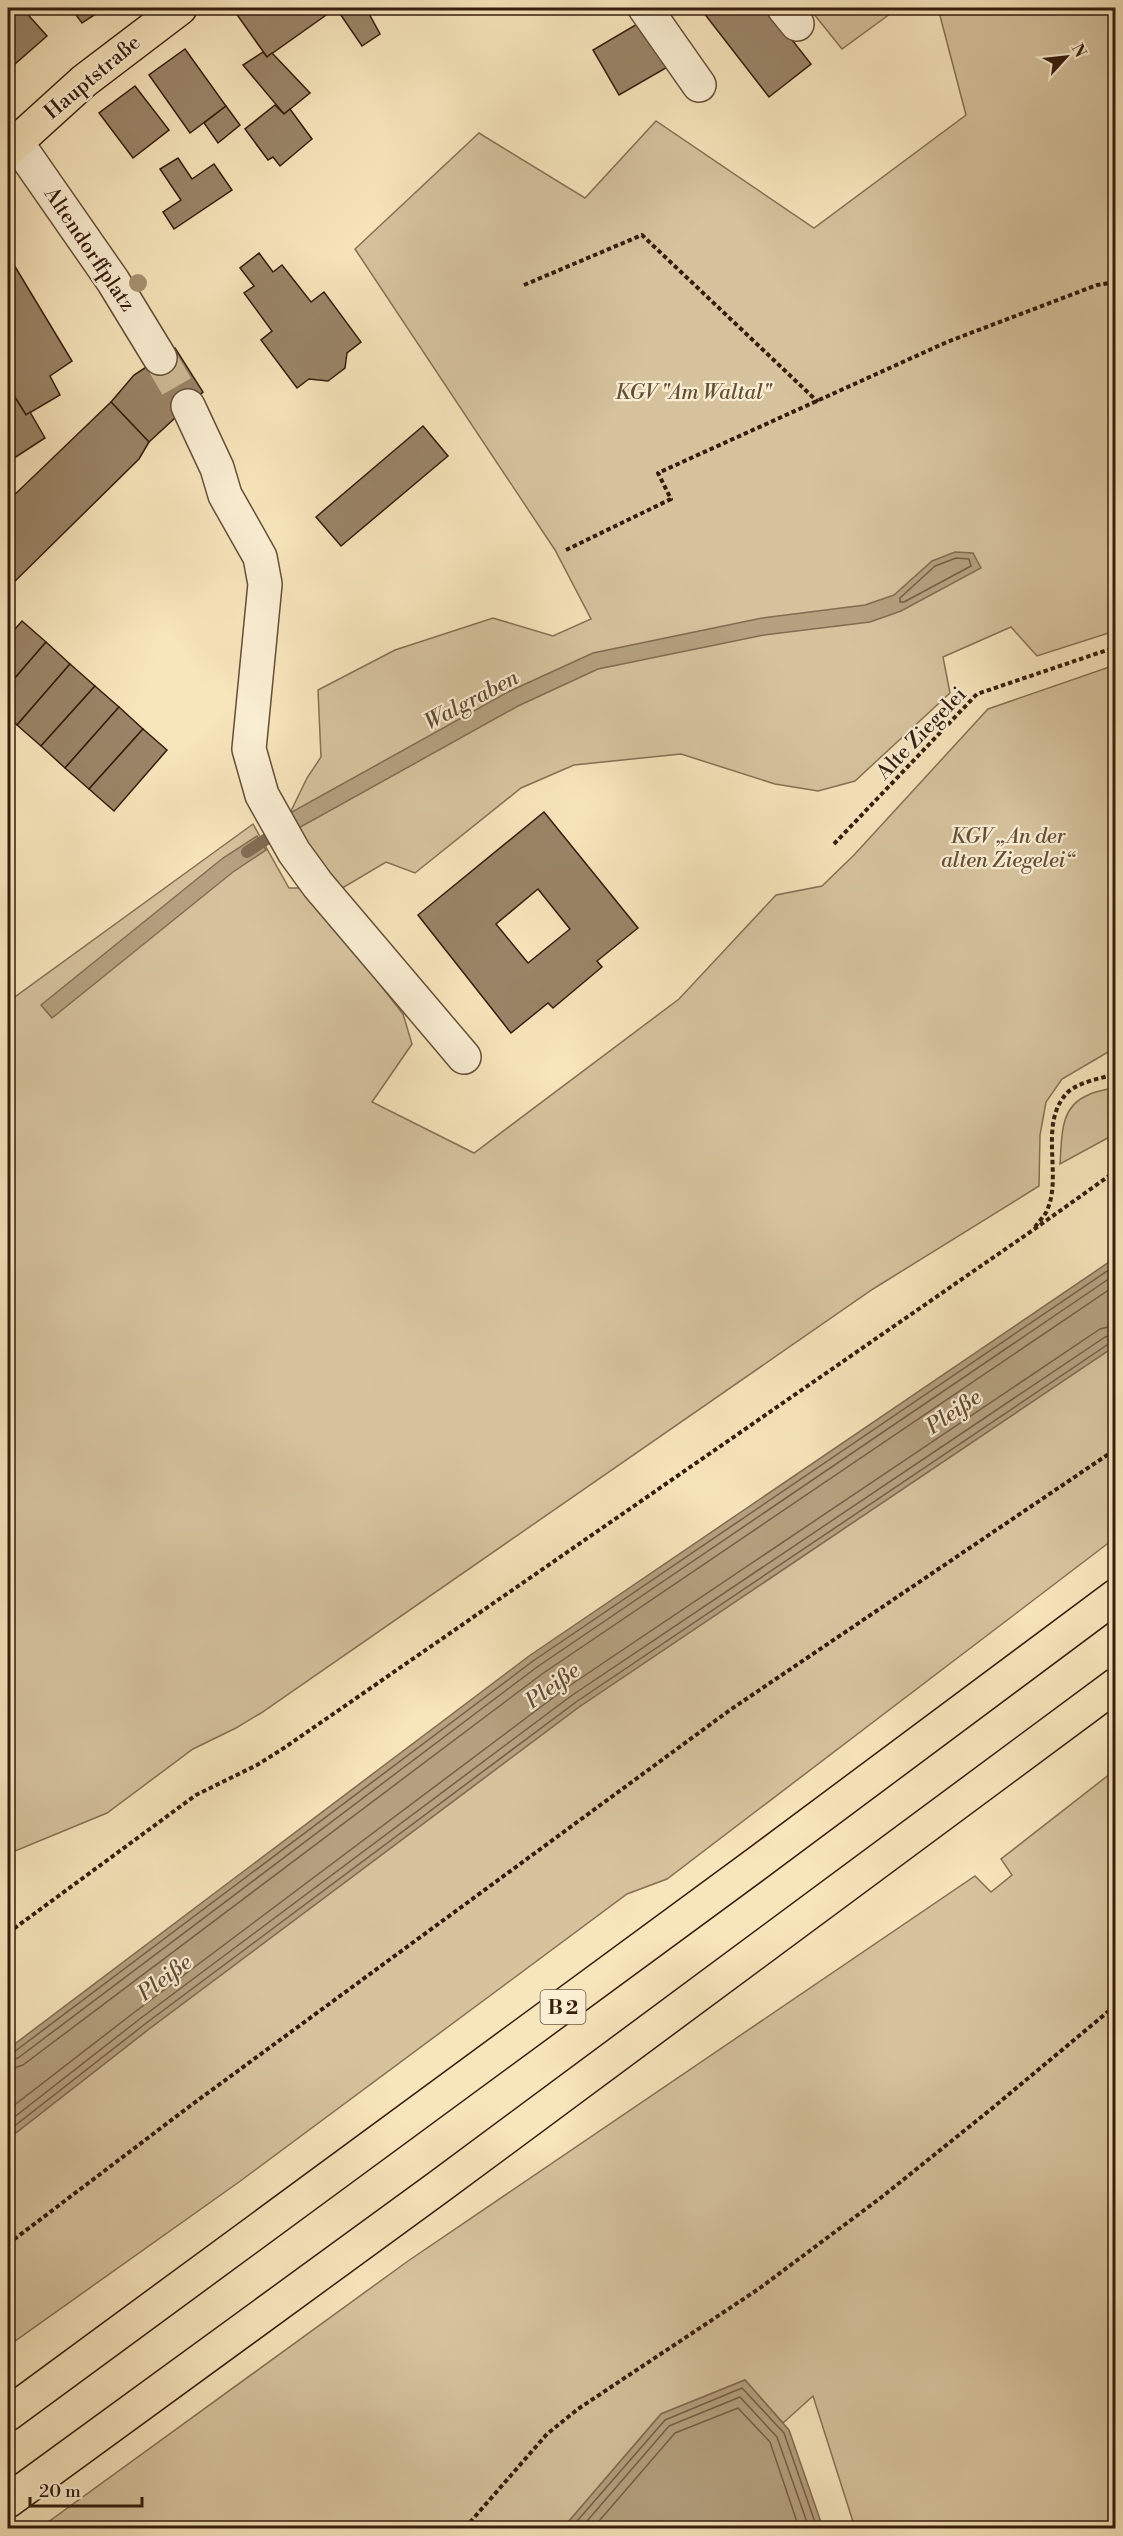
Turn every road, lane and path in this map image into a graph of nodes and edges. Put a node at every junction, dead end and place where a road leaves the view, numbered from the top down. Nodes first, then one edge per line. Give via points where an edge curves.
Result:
1 (180, 8) edge
2 (645, 8) edge
3 (699, 85) dead end
4 (12, 147) edge
5 (1116, 282) edge
6 (524, 285) dead end
7 (160, 358) tunnel mouth
8 (818, 402) junction
9 (188, 406) tunnel mouth
10 (566, 550) dead end
11 (1116, 647) edge
12 (834, 844) dead end
13 (464, 1057) dead end
14 (1116, 1074) edge
15 (1116, 1170) edge
16 (1033, 1230) junction
17 (1116, 1449) edge
18 (1116, 1596) edge
19 (1116, 1685) edge
20 (8, 1933) edge
21 (1116, 2006) edge
22 (8, 2244) edge
23 (8, 2414) edge
24 (8, 2501) edge
25 (465, 2529) edge

1 - 4 main road, Hauptstraße via 84,81
2 - 3 lane
4 - 7 lane, Altendorffplatz via 113,281
5 - 8 path via 1097,285 948,342
6 - 8 path via 642,235
8 - 10 path via 658,472 671,499
9 - 13 lane via 225,495 260,557 265,584 249,749 262,795 318,885
11 - 12 path, Alte Ziegelei via 977,694
14 - 16 path via 1069,1091 1057,1110 1050,1200
15 - 16 path
16 - 20 path via 284,1748 196,1795
17 - 22 path via 730,1710
18 - 23 main road, B 2
19 - 24 main road
21 - 25 path via 883,2196 760,2288 578,2409 547,2434

